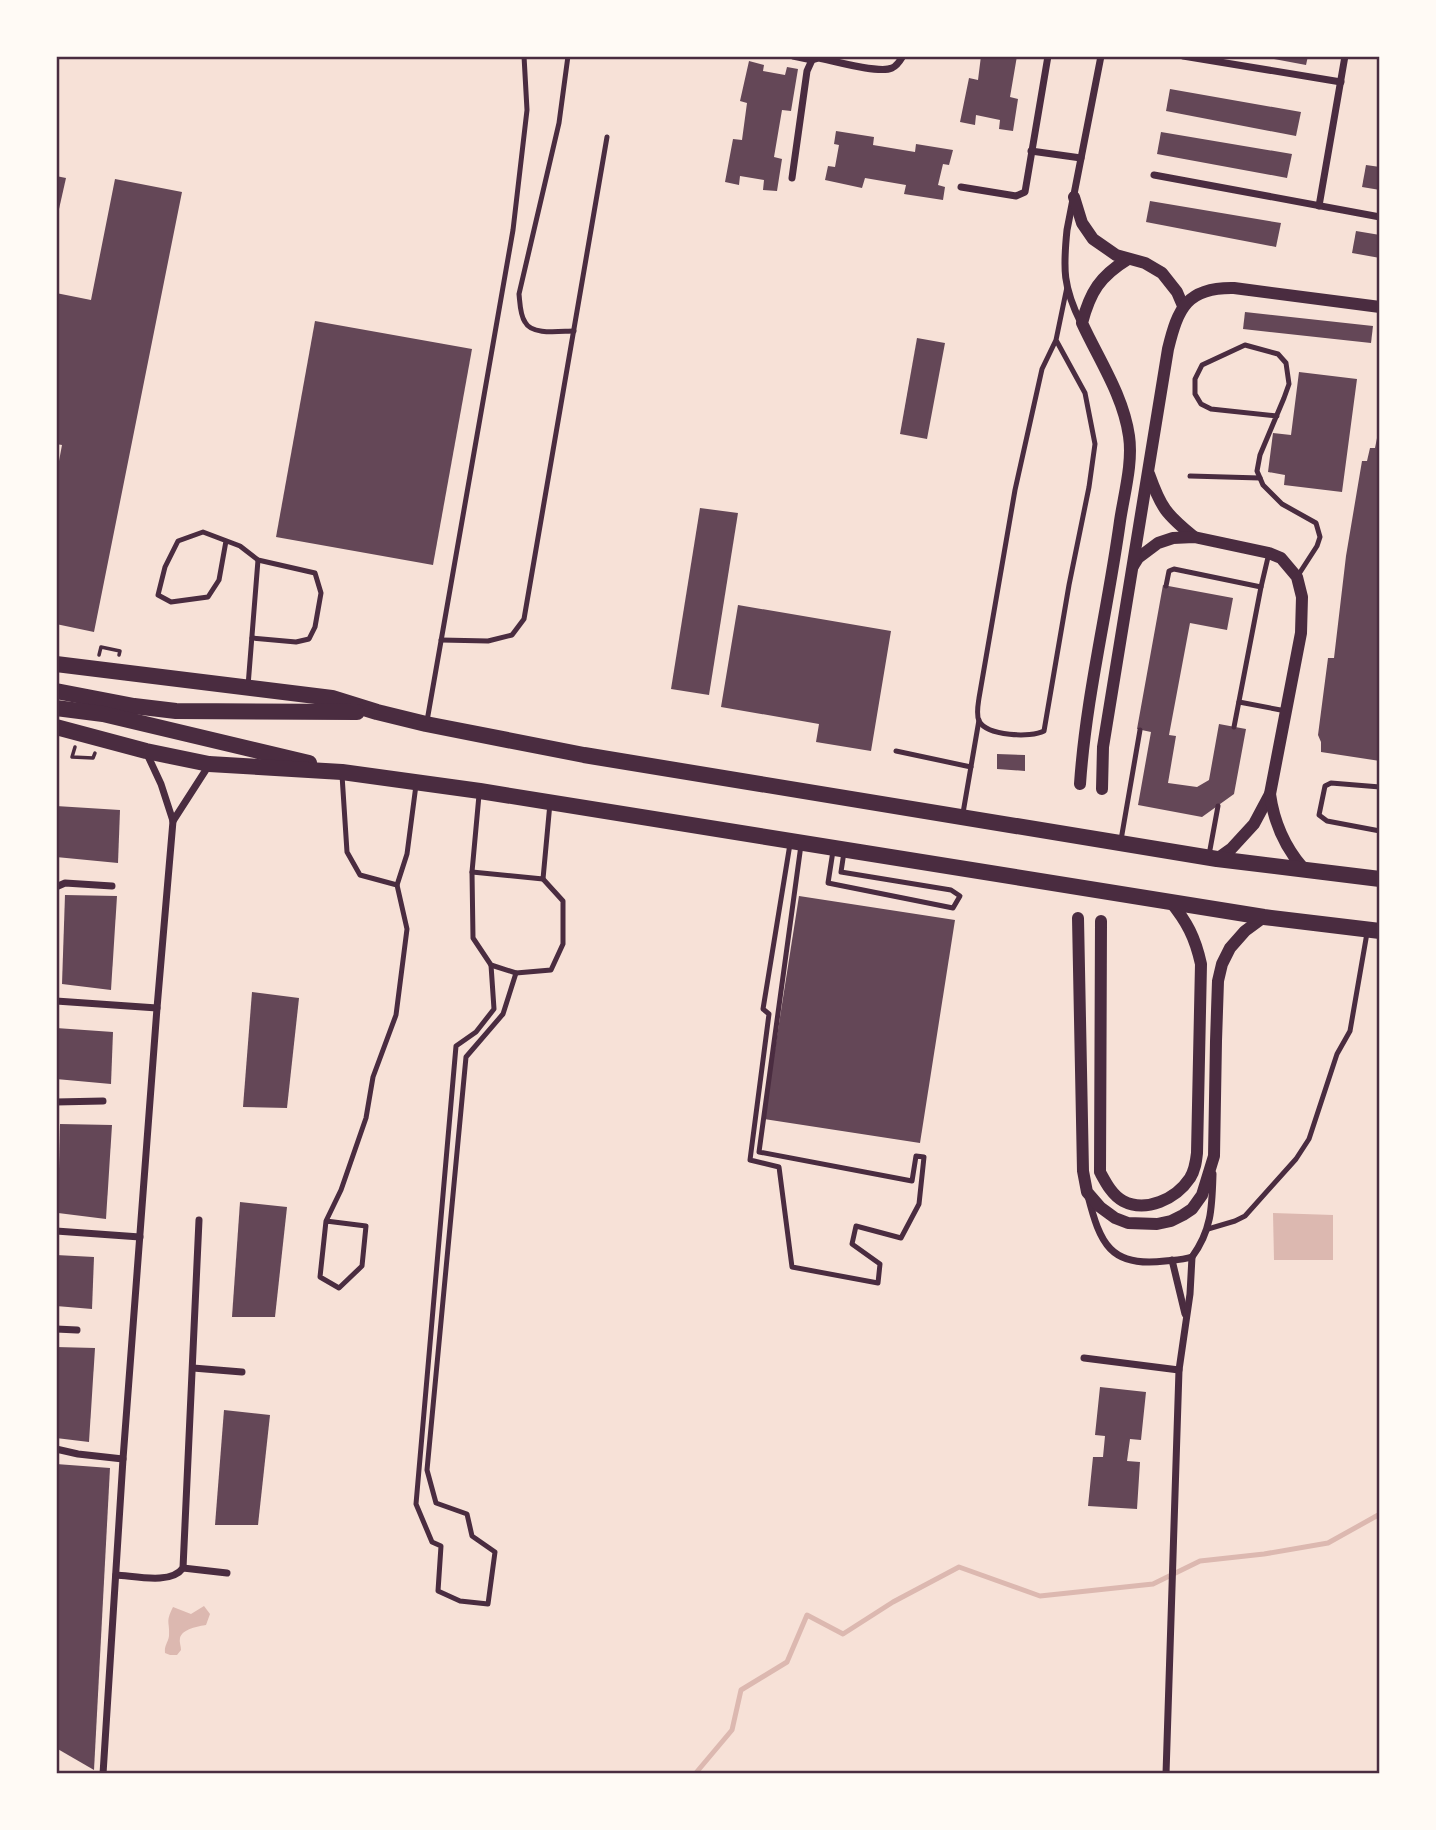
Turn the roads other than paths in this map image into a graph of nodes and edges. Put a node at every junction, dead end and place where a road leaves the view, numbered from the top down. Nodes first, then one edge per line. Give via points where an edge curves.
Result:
1 (524, 56) edge
2 (568, 56) edge
3 (793, 56) edge
4 (903, 56) edge
5 (1048, 56) edge
6 (1101, 56) edge
7 (1183, 56) edge
8 (1345, 56) edge
9 (812, 60) junction
10 (1341, 82) junction
11 (607, 136) dead end
12 (1031, 151) junction
13 (1081, 158) junction
14 (1154, 175) dead end
15 (792, 178) dead end
16 (961, 187) dead end
17 (1074, 197) junction
18 (1319, 206) junction
19 (1380, 217) edge
20 (1128, 259) junction
21 (1067, 287) junction
22 (1183, 306) junction
23 (1380, 307) edge
24 (1082, 324) junction
25 (574, 331) junction
26 (1056, 340) junction
27 (1277, 416) junction
28 (1148, 471) junction
29 (1190, 476) dead end
30 (1260, 478) junction
31 (1195, 537) junction
32 (226, 541) junction
33 (1269, 553) junction
34 (258, 560) junction
35 (1131, 569) junction
36 (1297, 577) junction
37 (1166, 586) dead end
38 (1261, 587) junction
39 (252, 638) junction
40 (441, 640) junction
41 (56, 664) edge
42 (248, 689) junction
43 (56, 691) edge
44 (1239, 702) junction
45 (56, 708) edge
46 (1286, 711) junction
47 (377, 712) junction
48 (978, 720) junction
49 (426, 724) junction
50 (56, 727) edge
51 (1234, 727) dead end
52 (1140, 730) dead end
53 (146, 751) junction
54 (896, 751) dead end
55 (209, 764) junction
56 (971, 767) junction
57 (342, 772) junction
58 (416, 782) junction
59 (1080, 784) dead end
60 (1380, 787) edge
61 (1102, 789) dead end
62 (480, 791) junction
63 (1270, 794) junction
64 (550, 802) junction
65 (1218, 806) dead end
66 (962, 817) junction
67 (173, 821) junction
68 (1380, 831) edge
69 (796, 842) junction
70 (1121, 843) junction
71 (839, 848) junction
72 (1213, 858) junction
73 (1303, 868) junction
74 (472, 872) junction
75 (543, 879) junction
76 (1380, 879) edge
77 (397, 885) junction
78 (112, 886) dead end
79 (56, 887) edge
80 (1170, 901) junction
81 (1264, 917) junction
82 (1078, 918) dead end
83 (1101, 921) dead end
84 (1374, 930) edge
85 (491, 965) junction
86 (516, 973) junction
87 (56, 1001) edge
88 (157, 1008) junction
89 (103, 1101) dead end
90 (56, 1102) edge
91 (1214, 1156) junction
92 (1087, 1192) junction
93 (199, 1220) dead end
94 (326, 1220) junction
95 (1208, 1229) junction
96 (56, 1230) edge
97 (140, 1237) junction
98 (1192, 1257) junction
99 (1172, 1260) junction
100 (1186, 1318) junction
101 (56, 1329) edge
102 (77, 1330) dead end
103 (1084, 1358) dead end
104 (193, 1368) junction
105 (1179, 1370) junction
106 (243, 1372) dead end
107 (56, 1449) edge
108 (123, 1460) junction
109 (183, 1569) junction
110 (227, 1573) dead end
111 (116, 1575) junction
112 (103, 1774) edge
113 (1166, 1774) edge

1 - 40 lane via 527,110 513,230
2 - 25 lane via 559,123 519,294 529,328
3 - 9 street
4 - 9 street via 890,70
5 - 12 street
6 - 13 street
7 - 10 street
8 - 10 street
9 - 15 street
10 - 18 street
11 - 25 lane
12 - 13 street
12 - 16 street via 1025,192 1016,196
13 - 17 street
14 - 18 street
17 - 20 street via 1093,239
17 - 21 street via 1065,253
18 - 19 street
20 - 22 street via 1162,273
20 - 24 street via 1095,288
21 - 24 street
21 - 26 lane
22 - 23 street via 1203,292 1226,288
22 - 28 street via 1168,349
24 - 59 street via 1112,381 1130,451 1082,747
25 - 40 lane via 524,619 512,635 488,641
26 - 48 lane via 1042,369 1015,490
26 - 48 lane via 1085,393 1095,444 1044,730 1029,735 996,733
27 - 27 lane via 1289,384 1286,363 1278,354 1245,345 1202,365 1195,379 1195,394 1201,404 1210,409
27 - 30 lane via 1260,455
28 - 31 street via 1166,512
28 - 35 street
29 - 30 lane
30 - 36 lane via 1282,504 1316,523 1317,546
31 - 33 street
31 - 35 street via 1158,542
32 - 32 lane via 203,533 178,541 158,595 171,602 208,597 219,580
32 - 34 lane
33 - 36 street via 1281,558
33 - 38 lane
34 - 39 lane
34 - 39 lane via 315,573 321,593 309,639
35 - 61 street via 1103,747
36 - 46 street via 1302,597 1301,633
37 - 38 lane via 1169,571 1174,569
38 - 44 lane
39 - 42 lane
40 - 49 lane
41 - 42 highway
42 - 47 highway via 332,698
43 - 47 highway via 176,711
44 - 46 lane
44 - 51 lane
45 - 57 highway via 130,720
46 - 63 street
47 - 49 highway
48 - 56 lane
49 - 66 highway via 583,755
50 - 53 highway
52 - 70 lane
53 - 55 highway
53 - 67 street
54 - 56 lane
55 - 57 highway
55 - 67 street
56 - 66 lane
57 - 58 highway
57 - 77 lane via 346,852 360,875
58 - 62 highway
58 - 77 lane via 407,854
60 - 68 lane via 1331,783 1325,786 1318,814 1327,821
62 - 64 highway
62 - 74 lane
63 - 72 street via 1254,824 1231,849
63 - 73 street via 1281,837
64 - 69 highway
64 - 75 lane
65 - 72 lane
66 - 70 highway
67 - 88 street
69 - 69 lane via 763,1009 768,1014 750,1160 779,1167 792,1267 878,1283 880,1264 852,1244 856,1226 901,1238 919,1204 924,1157 916,1156 912,1181 759,1152
69 - 71 highway
70 - 72 highway
71 - 71 lane via 828,883 953,908 960,896 951,890 841,872
71 - 80 highway
72 - 73 highway
73 - 76 highway
74 - 75 lane
74 - 85 lane via 473,939
75 - 86 lane via 563,901 563,944 551,970
77 - 94 lane via 407,929 396,1015 373,1077 366,1118
78 - 79 street via 65,883
80 - 81 highway
80 - 83 street via 1187,922 1201,964 1198,1139 1189,1180 1160,1203 1138,1206 1122,1201 1100,1172
81 - 84 highway
81 - 91 street via 1230,948 1218,981
82 - 92 street
84 - 95 lane via 1350,1031 1337,1054 1309,1139 1245,1216
85 - 86 lane
85 - 86 lane via 494,1009 476,1032 456,1046 416,1504 432,1542 441,1546 438,1591 460,1601 488,1604 495,1552 472,1536 467,1514 436,1503 427,1470 466,1057 503,1014
87 - 88 street
88 - 97 street
89 - 90 street
91 - 92 street via 1202,1195 1192,1209 1171,1221 1128,1223 1100,1207
91 - 95 street
92 - 99 street via 1107,1247 1126,1260 1147,1264
93 - 104 street
94 - 94 lane via 320,1277 339,1288 362,1266 366,1226
95 - 98 street
96 - 97 street
97 - 108 street
98 - 99 street
98 - 100 street
99 - 100 street
100 - 105 street
101 - 102 street
103 - 105 street
104 - 106 street
104 - 109 street
105 - 113 street
107 - 108 street
108 - 111 street
109 - 110 street
109 - 111 street via 166,1579
111 - 112 street

